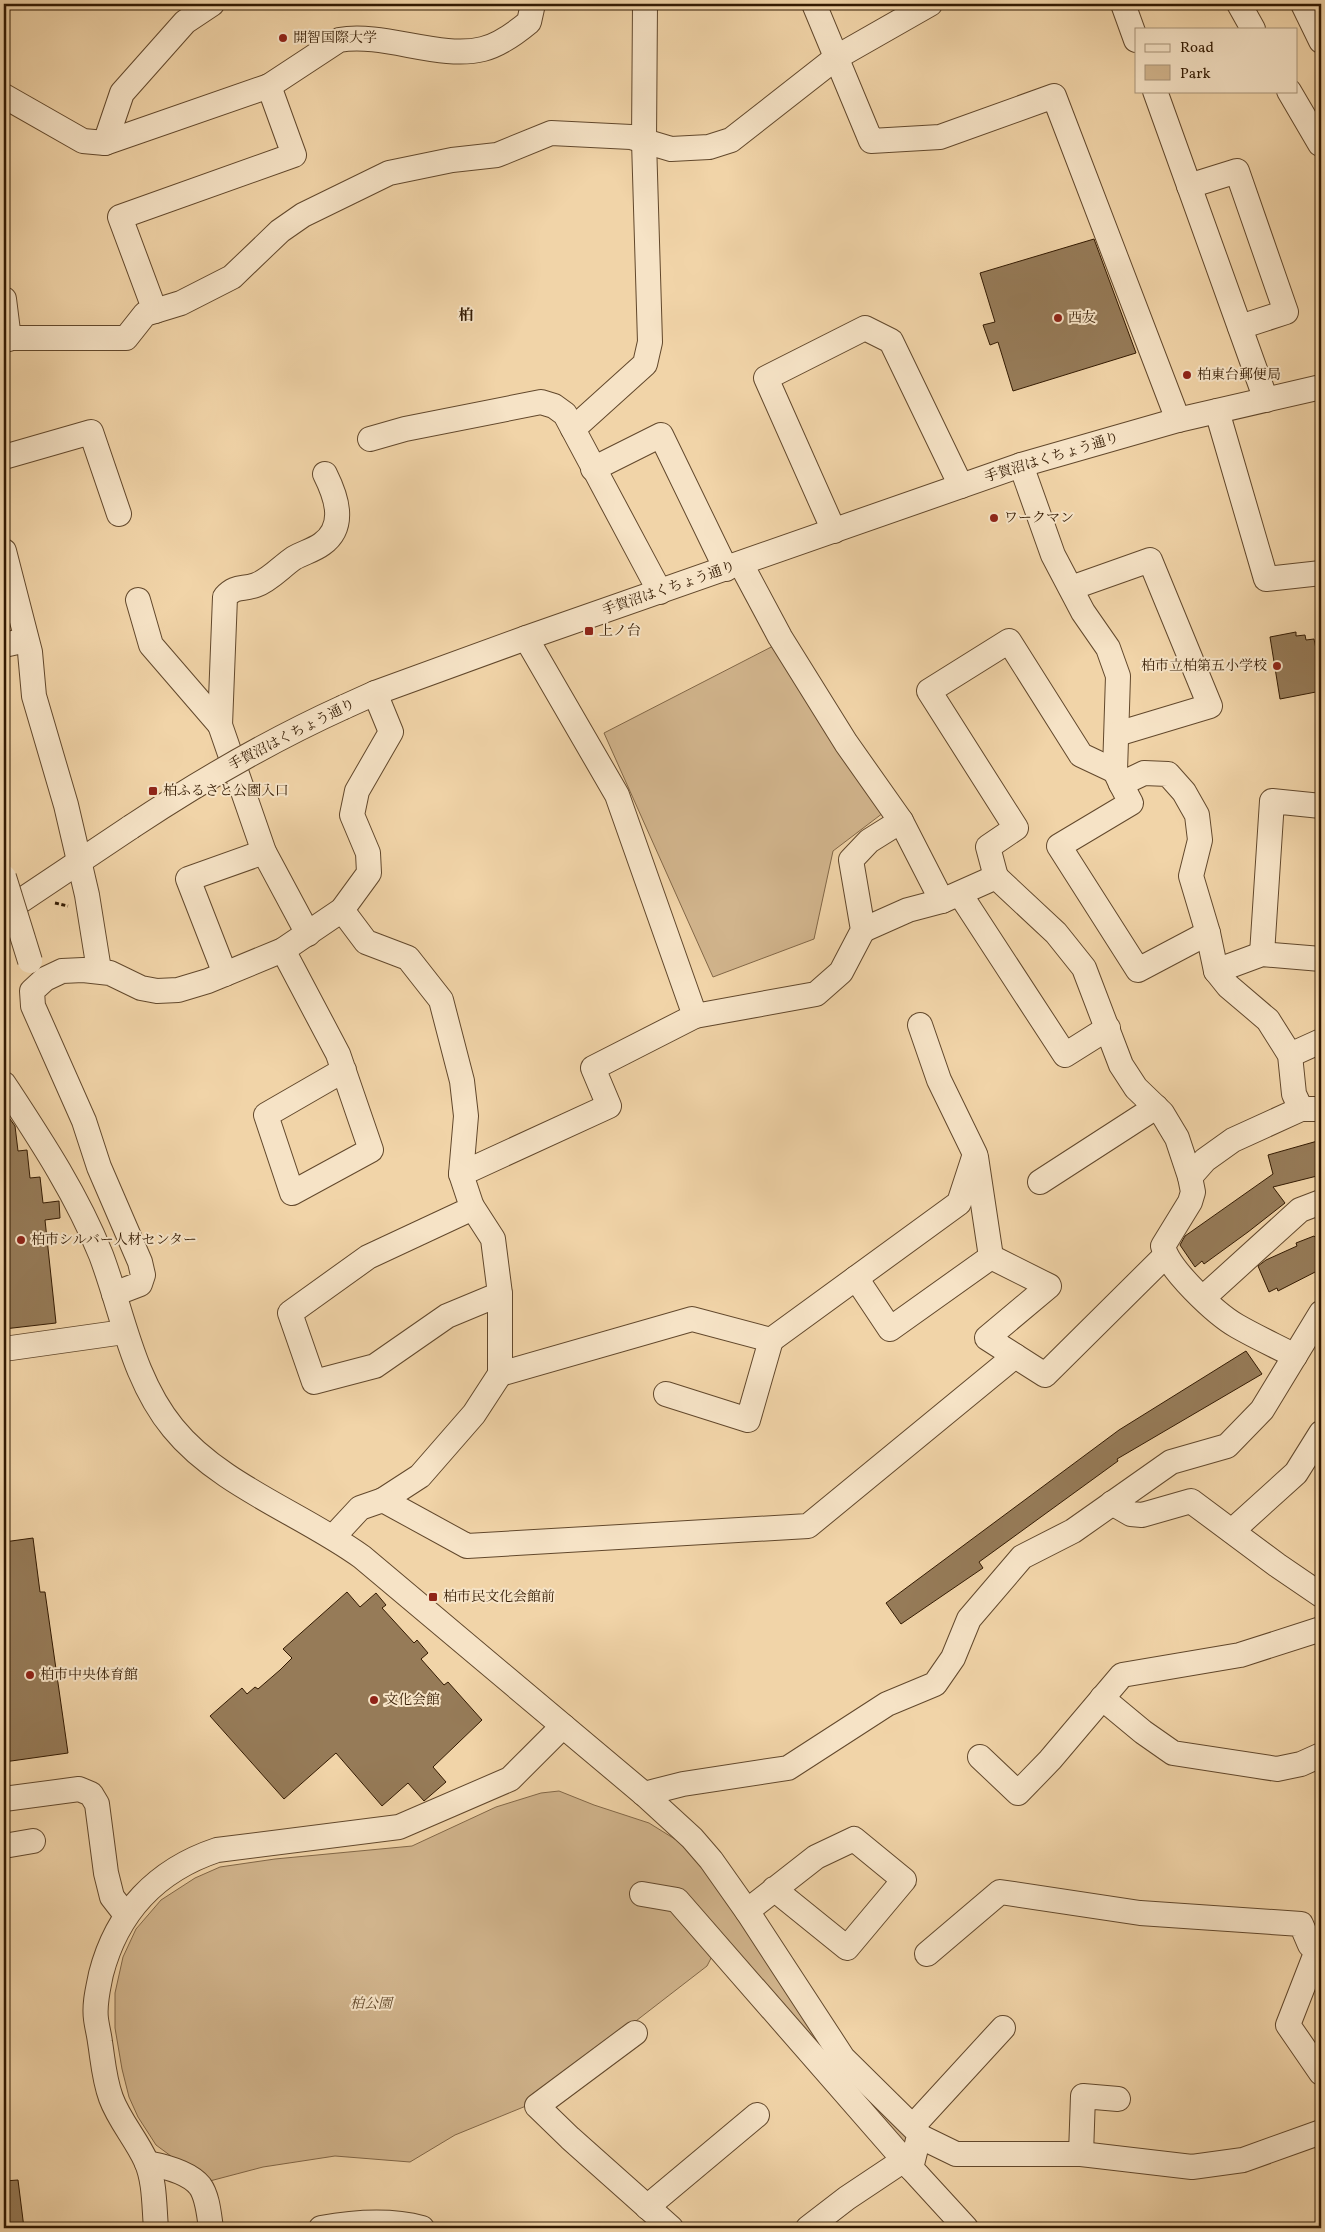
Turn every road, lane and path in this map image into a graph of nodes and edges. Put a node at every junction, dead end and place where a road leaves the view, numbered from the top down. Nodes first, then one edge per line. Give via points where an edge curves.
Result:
1 (533, 4) edge
2 (645, 4) edge
3 (814, 4) edge
4 (930, 4) edge
5 (1123, 4) edge
6 (1239, 4) edge
7 (1302, 4) edge
8 (202, 6) edge
9 (1253, 28) edge
10 (1135, 37) edge
11 (1321, 40) edge
12 (837, 57) junction
13 (269, 86) junction
14 (1155, 92) edge
15 (1290, 92) edge
16 (4, 96) edge
17 (644, 142) junction
18 (105, 143) junction
19 (1321, 144) edge
20 (1189, 186) junction
21 (4, 299) edge
22 (155, 311) junction
23 (1240, 328) junction
24 (7, 339) edge
25 (1321, 387) edge
26 (1266, 400) junction
27 (1217, 411) junction
28 (1178, 420) junction
29 (573, 429) junction
30 (370, 439) dead end
31 (4, 457) edge
32 (1021, 465) junction
33 (593, 469) junction
34 (325, 474) dead end
35 (961, 486) junction
36 (119, 514) dead end
37 (834, 531) junction
38 (4, 551) edge
39 (733, 566) junction
40 (1321, 573) edge
41 (1071, 588) junction
42 (660, 592) junction
43 (138, 600) dead end
44 (526, 638) junction
45 (26, 640) junction
46 (4, 646) edge
47 (375, 693) junction
48 (220, 725) junction
49 (1117, 734) junction
50 (1118, 777) junction
51 (1321, 806) edge
52 (900, 821) junction
53 (264, 852) junction
54 (79, 861) junction
55 (4, 877) edge
56 (996, 877) junction
57 (951, 898) junction
58 (342, 910) junction
59 (4, 912) edge
60 (863, 930) junction
61 (1208, 932) junction
62 (308, 934) junction
63 (283, 950) junction
64 (1262, 954) junction
65 (1321, 959) edge
66 (99, 970) junction
67 (1216, 971) junction
68 (225, 974) junction
69 (32, 991) junction
70 (695, 1016) junction
71 (920, 1025) dead end
72 (1108, 1028) junction
73 (1321, 1041) edge
74 (1290, 1055) junction
75 (344, 1070) junction
76 (4, 1084) edge
77 (1156, 1107) junction
78 (1311, 1109) edge
79 (975, 1154) junction
80 (461, 1174) junction
81 (1190, 1177) junction
82 (1040, 1182) dead end
83 (1321, 1202) edge
84 (473, 1208) junction
85 (1165, 1256) junction
86 (991, 1257) junction
87 (856, 1278) junction
88 (114, 1294) junction
89 (500, 1294) junction
90 (1203, 1298) junction
91 (1321, 1313) edge
92 (124, 1332) junction
93 (771, 1340) junction
94 (4, 1349) edge
95 (1015, 1356) junction
96 (1295, 1356) junction
97 (500, 1374) junction
98 (666, 1394) dead end
99 (1321, 1433) edge
100 (383, 1500) junction
101 (1112, 1503) junction
102 (1232, 1531) junction
103 (334, 1536) junction
104 (1321, 1595) edge
105 (1321, 1629) edge
106 (1102, 1698) junction
107 (563, 1726) junction
108 (1321, 1755) edge
109 (980, 1757) dead end
110 (644, 1794) junction
111 (4, 1799) edge
112 (34, 1842) dead end
113 (4, 1846) edge
114 (774, 1889) junction
115 (642, 1894) dead end
116 (747, 1911) junction
117 (126, 1915) junction
118 (1320, 1949) edge
119 (927, 1954) dead end
120 (1003, 2028) dead end
121 (634, 2032) dead end
122 (1321, 2073) edge
123 (1118, 2099) dead end
124 (757, 2115) dead end
125 (916, 2131) junction
126 (1321, 2132) edge
127 (1081, 2154) junction
128 (147, 2163) junction
129 (908, 2164) junction
130 (647, 2207) junction
131 (156, 2228) edge
132 (211, 2228) edge
133 (321, 2228) edge
134 (422, 2228) edge
135 (671, 2228) edge
136 (808, 2228) edge
137 (966, 2228) edge

1 - 13 street via 529,22 485,49 464,52 339,40
2 - 17 street
3 - 12 street
4 - 12 street
5 - 10 street
6 - 9 street
7 - 11 street
8 - 18 street via 122,93
12 - 17 street via 731,140 709,148 671,149
12 - 28 street via 871,141 940,137 1054,96
13 - 18 street
13 - 22 street via 294,155 120,217
14 - 20 street
15 - 19 street
16 - 18 street via 84,141
17 - 22 street via 631,137 550,133 497,155 388,173 303,215 280,231 232,277 181,303
17 - 29 street via 650,342 645,364
20 - 23 street
20 - 23 street via 1237,171 1286,312
21 - 24 street
22 - 24 street via 145,314 126,338
23 - 26 street
25 - 26 street, 手賀沼はくちょう通り
26 - 27 street, 手賀沼はくちょう通り
27 - 28 street, 手賀沼はくちょう通り
27 - 40 street via 1266,579
28 - 32 street, 手賀沼はくちょう通り
29 - 30 street via 565,414 541,402
29 - 33 street
31 - 36 street via 91,432
32 - 35 street, 手賀沼はくちょう通り
32 - 41 street via 1053,555
33 - 39 street via 661,435
33 - 42 street
34 - 48 street via 336,496 338,514 335,529 322,544 294,558 257,584 232,589 225,598
35 - 37 street, 手賀沼はくちょう通り
35 - 37 street via 891,341 865,328 766,378
37 - 39 street, 手賀沼はくちょう通り
38 - 45 street
39 - 42 street, 手賀沼はくちょう通り
39 - 52 street
41 - 49 street via 1108,648 1118,676
41 - 49 street via 1150,560 1210,706
42 - 44 street, 手賀沼はくちょう通り
43 - 48 street via 151,645
44 - 47 street, 手賀沼はくちょう通り
44 - 70 street via 617,795
45 - 46 street
45 - 54 street via 34,696
47 - 54 street, 手賀沼はくちょう通り, bridge via 252,753 184,791
47 - 58 street via 391,732 357,791 352,815 368,853 369,873
48 - 53 street
49 - 50 street
50 - 56 street via 1080,755 1009,641 929,691 1016,828 988,847
50 - 61 street via 1168,774 1184,792 1197,816 1200,840 1191,876
50 - 61 street via 1131,803 1059,846 1138,970
51 - 64 street via 1272,801
52 - 57 street
52 - 60 street via 869,841 850,860
53 - 62 street
53 - 68 street via 188,879
54 - 59 street, 手賀沼はくちょう通り
54 - 66 street
55 - 69 street, bridge via 30,961
56 - 57 street
56 - 72 street via 1056,933 1084,968
57 - 60 street via 908,910
57 - 72 street via 1065,1055
58 - 62 street
58 - 80 street via 366,942 408,958 441,1000 462,1081 466,1116
60 - 70 street via 841,972 816,994
61 - 67 street
62 - 63 street
63 - 68 street
63 - 75 street
64 - 65 street
64 - 67 street
66 - 68 street via 157,991 178,990
66 - 69 street via 62,971 45,979
67 - 74 street via 1228,986 1268,1020
69 - 88 street via 33,1006 84,1121 99,1167 140,1262 143,1275 140,1284
70 - 80 street via 594,1068 609,1106
71 - 79 street via 939,1080
72 - 77 street via 1121,1065 1136,1088
73 - 74 street
74 - 78 street via 1294,1094
75 - 75 street via 371,1150 292,1193 266,1115
76 - 88 street via 67,1181 101,1255
77 - 81 street via 1176,1138
77 - 82 street
78 - 81 street via 1233,1140 1205,1160
79 - 86 street
79 - 87 street via 959,1203
80 - 84 street
81 - 85 street via 1193,1192 1190,1202 1163,1246
83 - 90 street via 1300,1210
84 - 89 street via 493,1239
84 - 89 street via 368,1257 290,1313 314,1382 375,1366 447,1316
85 - 90 street
85 - 95 street via 1045,1375
86 - 87 street via 890,1329
86 - 95 street via 1049,1286 987,1338
87 - 93 street
88 - 92 street
89 - 97 street
90 - 96 street via 1235,1325
91 - 96 street
92 - 94 street
92 - 103 street via 155,1402 187,1443 246,1487
93 - 97 street via 692,1319
93 - 98 street via 748,1420
95 - 100 street via 808,1526 467,1546
96 - 101 street via 1262,1410 1227,1446 1171,1462
97 - 100 street via 474,1414 420,1476
99 - 102 street via 1296,1473
100 - 103 street via 360,1508
101 - 102 street via 1132,1514 1142,1515 1191,1502
101 - 110 street via 1073,1531 1022,1557 968,1619 953,1658 935,1684 887,1704 788,1768 683,1784
102 - 104 street
103 - 107 street via 403,1590
105 - 106 street via 1240,1655 1122,1675
106 - 108 street via 1173,1753 1277,1769 1301,1764
106 - 109 street via 1018,1794
107 - 110 street
107 - 117 street via 510,1779 447,1807 399,1827 217,1850 202,1855 164,1876
110 - 116 street via 703,1849
111 - 117 street via 79,1789 91,1794 96,1804 112,1897
112 - 113 street
114 - 114 street via 816,1857 854,1839 904,1880 847,1948
114 - 116 street
115 - 129 street via 677,1900
116 - 125 street via 843,2058
117 - 128 street via 106,1954 96,1996 96,2018 111,2098
118 - 119 street via 1310,1945 1302,1924 1140,1913 1000,1892
118 - 122 street via 1288,2025
120 - 125 street
121 - 130 street via 538,2106
123 - 127 street via 1084,2096
124 - 130 street
125 - 127 street via 956,2154
125 - 129 street
126 - 127 street via 1243,2160 1192,2167
128 - 131 street via 152,2180
128 - 132 street via 174,2169 200,2186
129 - 136 street via 847,2198
129 - 137 street
130 - 135 street
133 - 134 street via 380,2222

